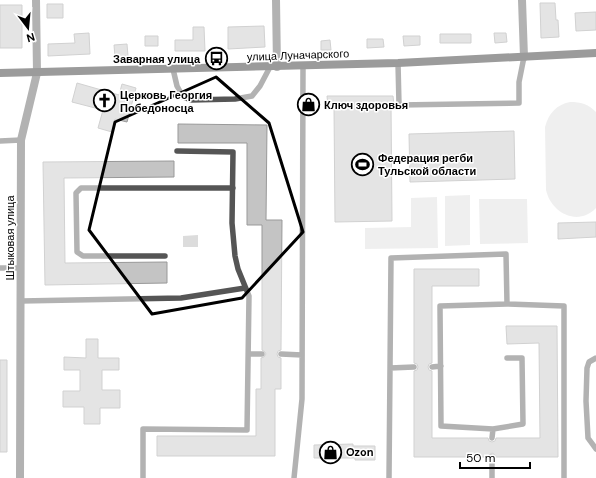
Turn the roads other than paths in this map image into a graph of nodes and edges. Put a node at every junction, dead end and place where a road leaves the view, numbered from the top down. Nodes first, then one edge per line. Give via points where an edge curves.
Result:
1 (36, 0) edge
2 (276, 0) edge
3 (522, 0) edge
4 (596, 53) edge
5 (524, 57) junction
6 (398, 63) junction
7 (303, 66) junction
8 (273, 67) junction
9 (173, 70) junction
10 (0, 73) edge
11 (37, 73) junction
12 (21, 140) junction
13 (0, 141) edge
14 (177, 152) dead end
15 (233, 188) junction
16 (165, 256) dead end
17 (0, 268) edge
18 (21, 268) junction
19 (245, 288) junction
20 (21, 301) junction
21 (507, 304) junction
22 (248, 354) junction
23 (262, 354) dead end
24 (281, 354) dead end
25 (302, 355) junction
26 (507, 358) dead end
27 (596, 358) edge
28 (441, 366) junction
29 (414, 367) dead end
30 (432, 367) dead end
31 (390, 368) junction
32 (493, 429) junction
33 (492, 438) dead end
34 (596, 450) edge
35 (492, 457) dead end
36 (20, 478) edge
37 (143, 478) edge
38 (294, 478) edge
39 (389, 478) edge
40 (492, 478) edge
41 (564, 478) edge

1 - 11 street, Штыковая улица
2 - 8 street
3 - 5 street
4 - 5 main road, улица Луначарского
5 - 6 main road, улица Луначарского
5 - 6 lane via 519,82 519,103 399,105
6 - 7 main road, улица Луначарского
7 - 8 main road, улица Луначарского
7 - 25 lane
8 - 9 main road, улица Луначарского
8 - 9 lane via 252,96 228,99 190,100 183,97
9 - 11 main road, улица Луначарского
10 - 11 main road, улица Луначарского
11 - 12 street, Штыковая улица
12 - 13 lane
12 - 18 street, Штыковая улица
14 - 15 lane via 233,152
15 - 16 lane via 81,188 76,193 77,252 83,256
15 - 19 lane via 232,223 238,268
17 - 18 lane
18 - 20 street, Штыковая улица
19 - 20 lane via 181,298
19 - 22 lane via 249,296
20 - 36 street, Штыковая улица
21 - 28 lane via 440,306
21 - 31 lane via 506,254 391,258
21 - 41 lane via 564,306
22 - 23 lane
22 - 37 lane via 247,430 143,429
24 - 25 lane
25 - 38 lane via 302,398
26 - 32 lane via 522,358 523,424
27 - 34 lane via 589,362 587,368 586,401 588,438
28 - 30 lane
28 - 32 lane via 441,426
29 - 31 lane
31 - 39 lane
32 - 33 lane
35 - 40 lane

